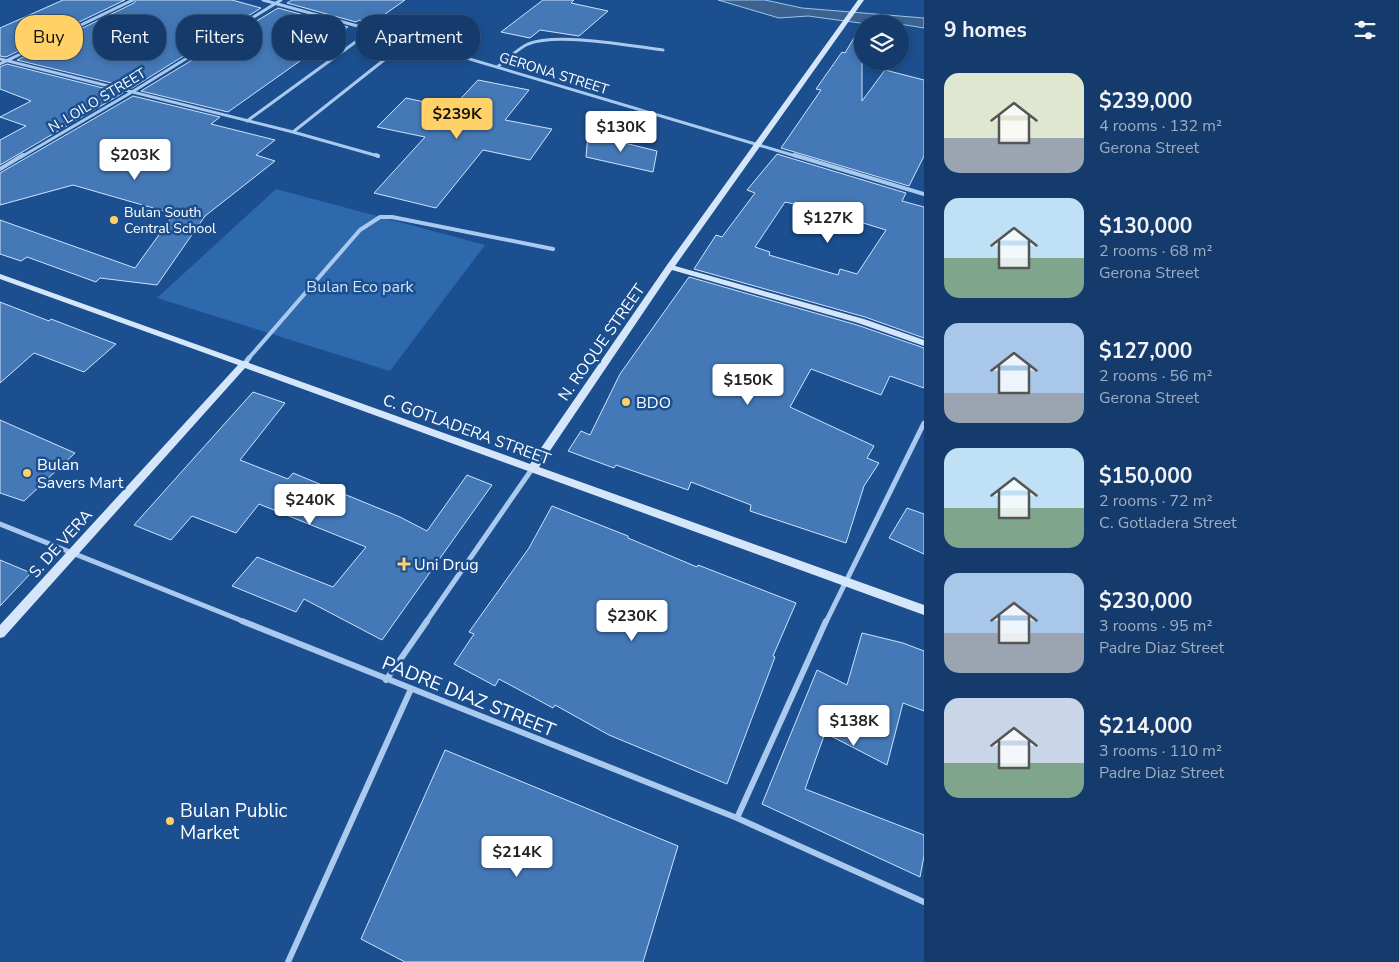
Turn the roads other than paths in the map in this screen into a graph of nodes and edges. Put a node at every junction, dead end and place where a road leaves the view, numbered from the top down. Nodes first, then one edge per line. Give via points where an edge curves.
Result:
1 (132, 0) edge
2 (263, 0) edge
3 (281, 0) edge
4 (859, 2) edge
5 (275, 4) junction
6 (356, 26) edge
7 (356, 42) edge
8 (664, 50) dead end
9 (0, 59) edge
10 (384, 60) edge
11 (473, 60) edge
12 (7, 61) junction
13 (0, 64) edge
14 (497, 67) junction
15 (132, 92) junction
16 (247, 120) junction
17 (292, 132) junction
18 (758, 146) junction
19 (378, 156) dead end
20 (0, 169) edge
21 (924, 194) edge
22 (553, 249) dead end
23 (670, 267) junction
24 (0, 276) edge
25 (924, 343) edge
26 (245, 363) junction
27 (924, 423) edge
28 (532, 469) junction
29 (0, 524) edge
30 (73, 553) junction
31 (844, 582) junction
32 (924, 610) edge
33 (0, 633) edge
34 (386, 680) junction
35 (411, 689) junction
36 (737, 818) junction
37 (924, 902) edge
38 (288, 962) edge

1 - 12 street
2 - 5 street, GERONA STREET
3 - 5 street, N. LOILO STREET
4 - 18 street, N. ROQUE STREET
5 - 6 street, GERONA STREET
5 - 15 street, N. LOILO STREET
7 - 16 street
8 - 14 street via 584,41 538,42 529,43
9 - 12 street
10 - 17 street
11 - 14 street, GERONA STREET
12 - 13 street
12 - 15 street
14 - 18 street, GERONA STREET
15 - 16 street
15 - 20 street, N. LOILO STREET
16 - 17 street
17 - 19 street
18 - 21 street, GERONA STREET
18 - 23 street, N. ROQUE STREET
22 - 26 street via 392,216 380,217 360,230
23 - 25 street via 861,321
23 - 28 street, N. ROQUE STREET
24 - 26 street, C. GOTLADERA STREET
26 - 28 street, C. GOTLADERA STREET
26 - 30 street, S. DE VERA
27 - 31 street
28 - 31 street, C. GOTLADERA STREET
28 - 34 street, N. ROQUE STREET
29 - 30 street, PADRE DIAZ STREET
30 - 33 street, S. DE VERA
30 - 34 street, PADRE DIAZ STREET
31 - 32 street, C. GOTLADERA STREET
31 - 36 street
34 - 35 street, PADRE DIAZ STREET
35 - 36 street, PADRE DIAZ STREET
35 - 38 street
36 - 37 street, PADRE DIAZ STREET

